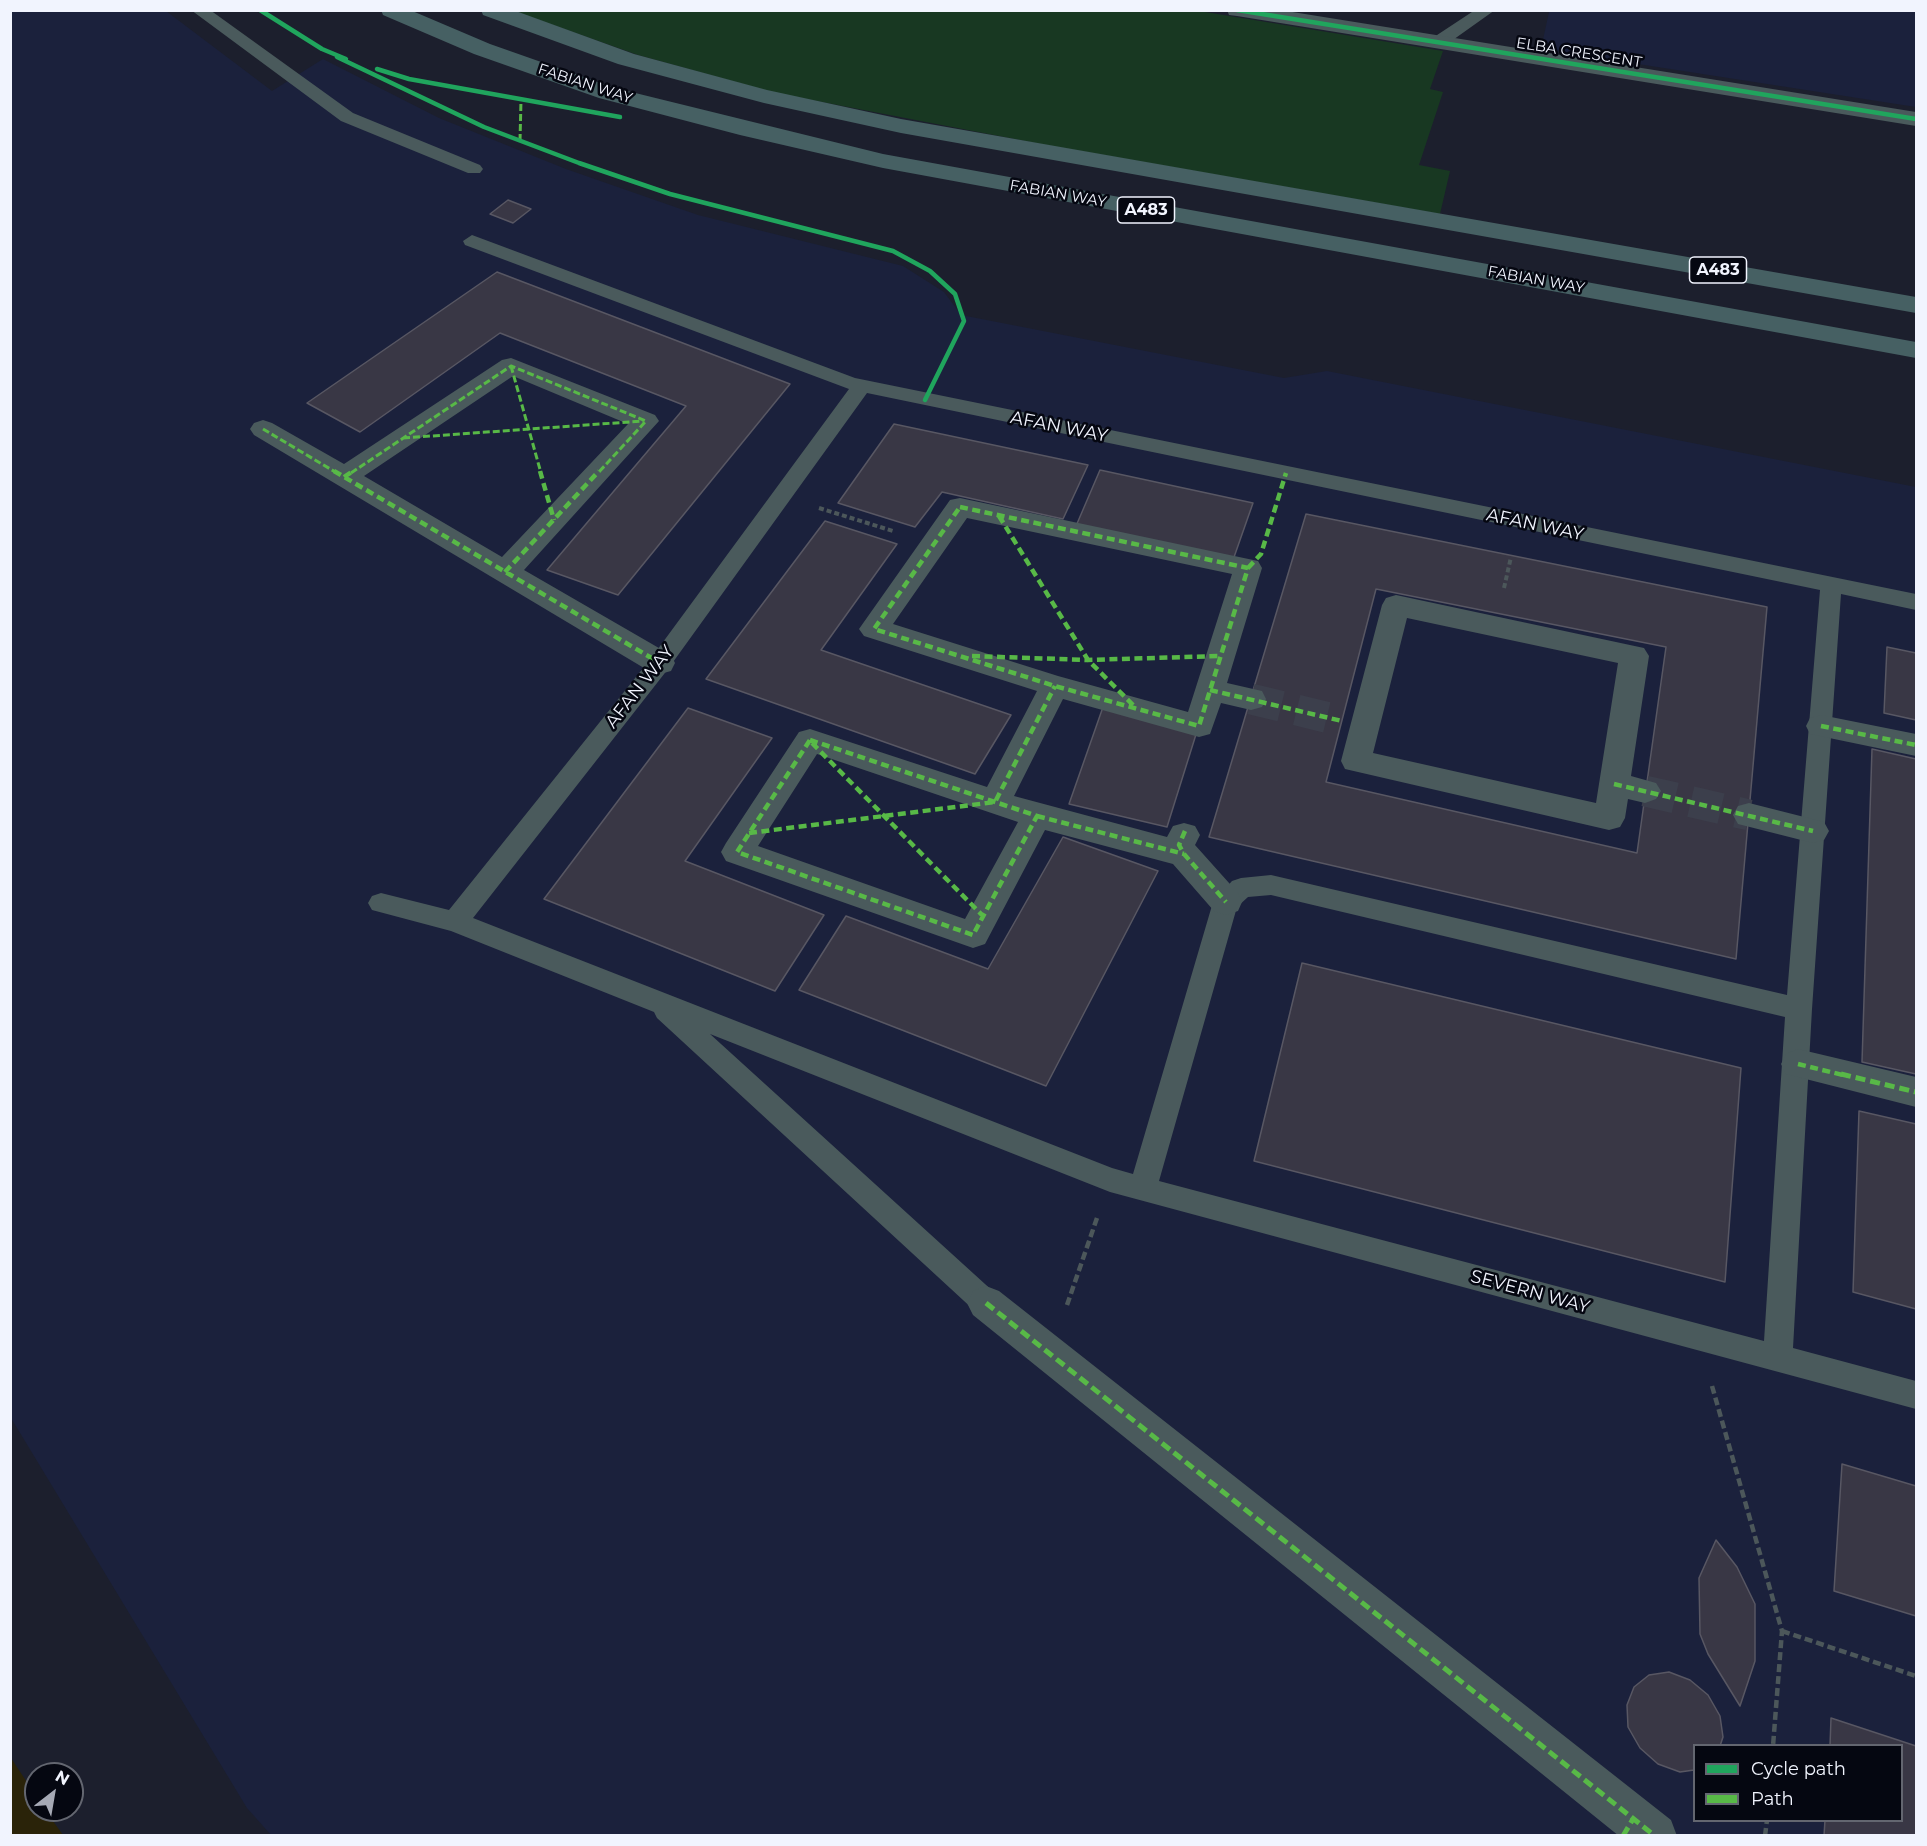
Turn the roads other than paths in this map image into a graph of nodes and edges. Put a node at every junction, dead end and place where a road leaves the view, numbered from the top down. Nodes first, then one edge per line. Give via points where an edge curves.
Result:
1 (199, 10) edge
2 (391, 10) edge
3 (492, 10) edge
4 (1237, 10) edge
5 (1487, 10) edge
6 (1437, 43) junction
7 (1917, 119) edge
8 (474, 169) dead end
9 (472, 241) dead end
10 (1917, 305) edge
11 (1917, 350) edge
12 (862, 386) junction
13 (263, 429) dead end
14 (344, 477) junction
15 (506, 572) junction
16 (1831, 585) junction
17 (1917, 602) edge
18 (660, 663) junction
19 (1055, 686) junction
20 (1210, 690) junction
21 (1251, 699) tunnel mouth
22 (1821, 726) junction
23 (1917, 746) edge
24 (1614, 784) junction
25 (1645, 791) tunnel mouth
26 (995, 802) junction
27 (1749, 815) tunnel mouth
28 (1037, 816) junction
29 (1813, 831) junction
30 (381, 903) dead end
31 (1226, 903) junction
32 (454, 922) junction
33 (654, 1000) junction
34 (1799, 1009) junction
35 (1798, 1064) junction
36 (1917, 1092) edge
37 (1143, 1188) junction
38 (986, 1303) joint
39 (1778, 1358) junction
40 (1917, 1395) edge
41 (1637, 1830) edge

1 - 8 lane via 347,117
2 - 11 highway, FABIAN WAY / A483 via 482,49 607,93 872,158
3 - 10 highway, A483 via 626,59 764,96 901,126
4 - 6 street, ELBA CRESCENT
5 - 6 lane
6 - 7 street, ELBA CRESCENT
9 - 12 lane
12 - 16 lane, AFAN WAY
12 - 18 lane, AFAN WAY
13 - 14 street
14 - 15 street
14 - 15 street via 511,366 646,421
15 - 18 street
16 - 17 lane, AFAN WAY
16 - 22 lane
18 - 32 lane, AFAN WAY
19 - 20 street via 1199,726
19 - 20 street via 874,629 960,507 1248,568
19 - 26 street
20 - 21 street
22 - 23 street
22 - 29 lane
24 - 24 street via 1634,656 1396,605 1356,761 1609,819
24 - 25 street
26 - 28 street
26 - 28 street via 810,741 736,852 973,935
27 - 29 street
28 - 31 street via 1185,842
29 - 34 lane
30 - 32 lane, SEVERN WAY
31 - 34 lane via 1240,888 1271,885
31 - 37 lane
32 - 33 lane, SEVERN WAY
33 - 37 lane, SEVERN WAY via 1110,1180
33 - 38 lane
34 - 35 lane
35 - 36 street
35 - 39 lane
37 - 39 lane, SEVERN WAY
38 - 41 street
39 - 40 lane, SEVERN WAY

